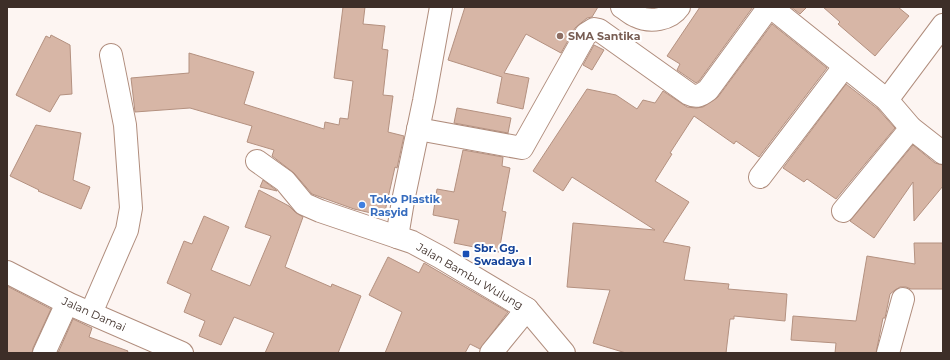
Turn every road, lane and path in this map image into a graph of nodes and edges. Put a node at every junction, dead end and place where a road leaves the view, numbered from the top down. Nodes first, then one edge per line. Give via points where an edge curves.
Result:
1 (441, 7) edge
2 (622, 7) edge
3 (679, 7) edge
4 (943, 25) edge
5 (111, 55) dead end
6 (844, 67) junction
7 (887, 100) junction
8 (911, 128) junction
9 (418, 129) junction
10 (943, 153) edge
11 (257, 161) dead end
12 (760, 177) dead end
13 (844, 211) dead end
14 (397, 237) junction
15 (7, 272) edge
16 (903, 300) dead end
17 (67, 303) junction
18 (527, 309) junction
19 (91, 313) junction
20 (177, 352) edge
21 (44, 353) edge
22 (491, 353) edge
23 (564, 353) edge
24 (888, 353) edge

1 - 9 street
2 - 3 street via 637,17 655,20 668,17
4 - 7 street
5 - 19 street via 125,125 132,208 127,230
6 - 7 street
6 - 9 street via 772,8 763,15 708,90 694,96 594,29 586,34 522,148
6 - 12 street
7 - 8 street
8 - 10 street
8 - 13 street
9 - 14 street
11 - 14 street, Jalan Bambu Wulung via 285,181 304,204
14 - 18 street, Jalan Bambu Wulung via 440,257
15 - 17 street, Jalan Damai
16 - 24 street
17 - 19 street, Jalan Damai
17 - 21 street
18 - 22 street
18 - 23 street, Jalan Bambu Wulung
19 - 20 street, Jalan Damai

